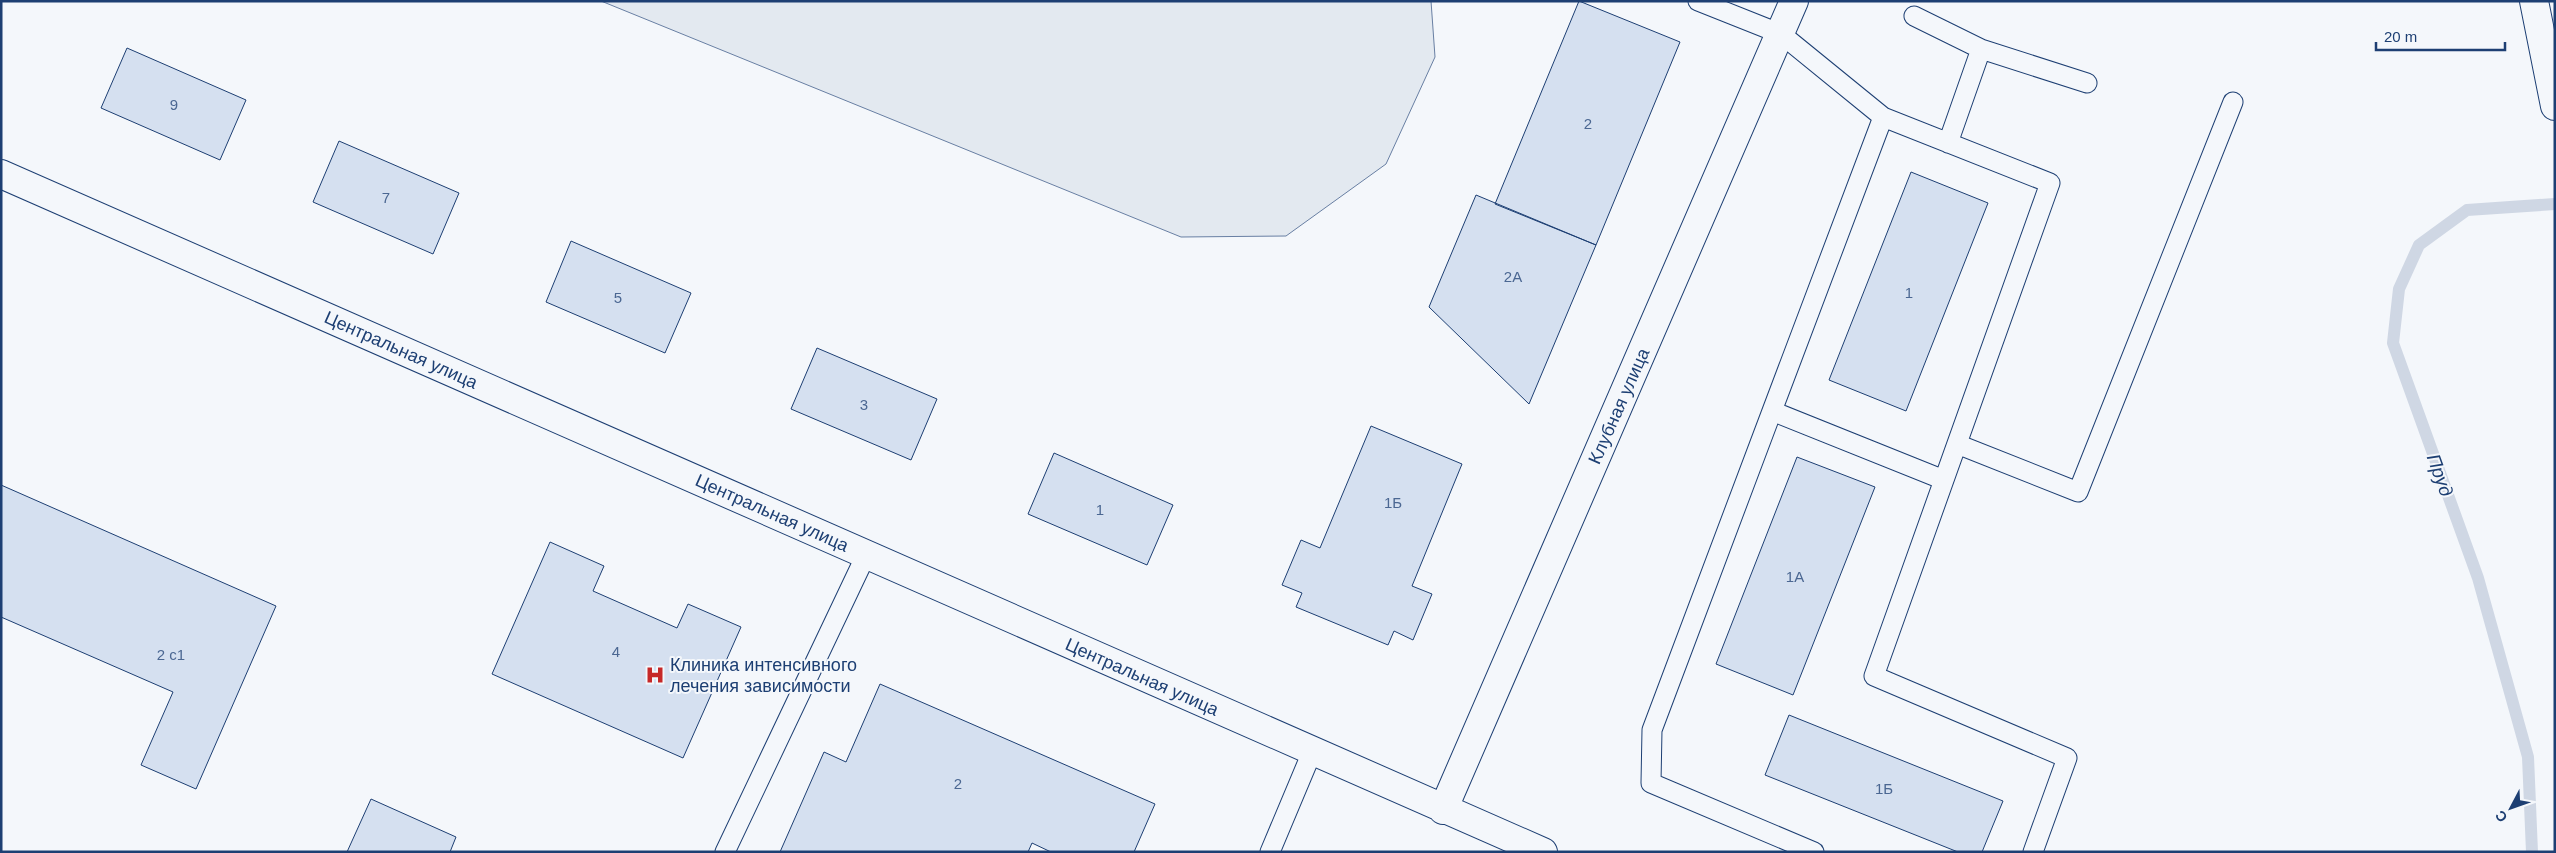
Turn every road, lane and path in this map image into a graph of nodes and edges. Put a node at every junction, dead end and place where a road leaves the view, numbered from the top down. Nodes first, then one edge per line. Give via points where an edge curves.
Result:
1 (1698, 1) edge
2 (1794, 1) edge
3 (2534, 1) edge
4 (1914, 16) dead end
5 (1781, 34) junction
6 (1980, 49) junction
7 (2087, 84) dead end
8 (2233, 102) dead end
9 (2555, 106) edge
10 (1883, 118) junction
11 (1948, 143) junction
12 (1, 174) edge
13 (1772, 411) junction
14 (1957, 444) junction
15 (1944, 480) junction
16 (866, 554) junction
17 (1312, 752) junction
18 (1443, 810) junction
19 (725, 852) edge
20 (1270, 852) edge
21 (1543, 852) edge
22 (1814, 852) edge
23 (2032, 852) edge

1 - 5 lane
2 - 5 main road, Клубная улица
3 - 9 main road
4 - 6 lane
5 - 10 lane
5 - 18 main road, Клубная улица
6 - 7 lane
6 - 11 lane
8 - 14 lane via 2078,492
10 - 11 lane
10 - 13 lane
11 - 14 lane via 2050,183
12 - 16 main road, Центральная улица
13 - 15 lane
13 - 22 lane via 1652,730 1651,783
14 - 15 lane
15 - 23 lane via 1874,676 2067,758
16 - 17 main road, Центральная улица
16 - 19 lane
17 - 18 main road, Центральная улица
17 - 20 lane
18 - 21 main road, Центральная улица

